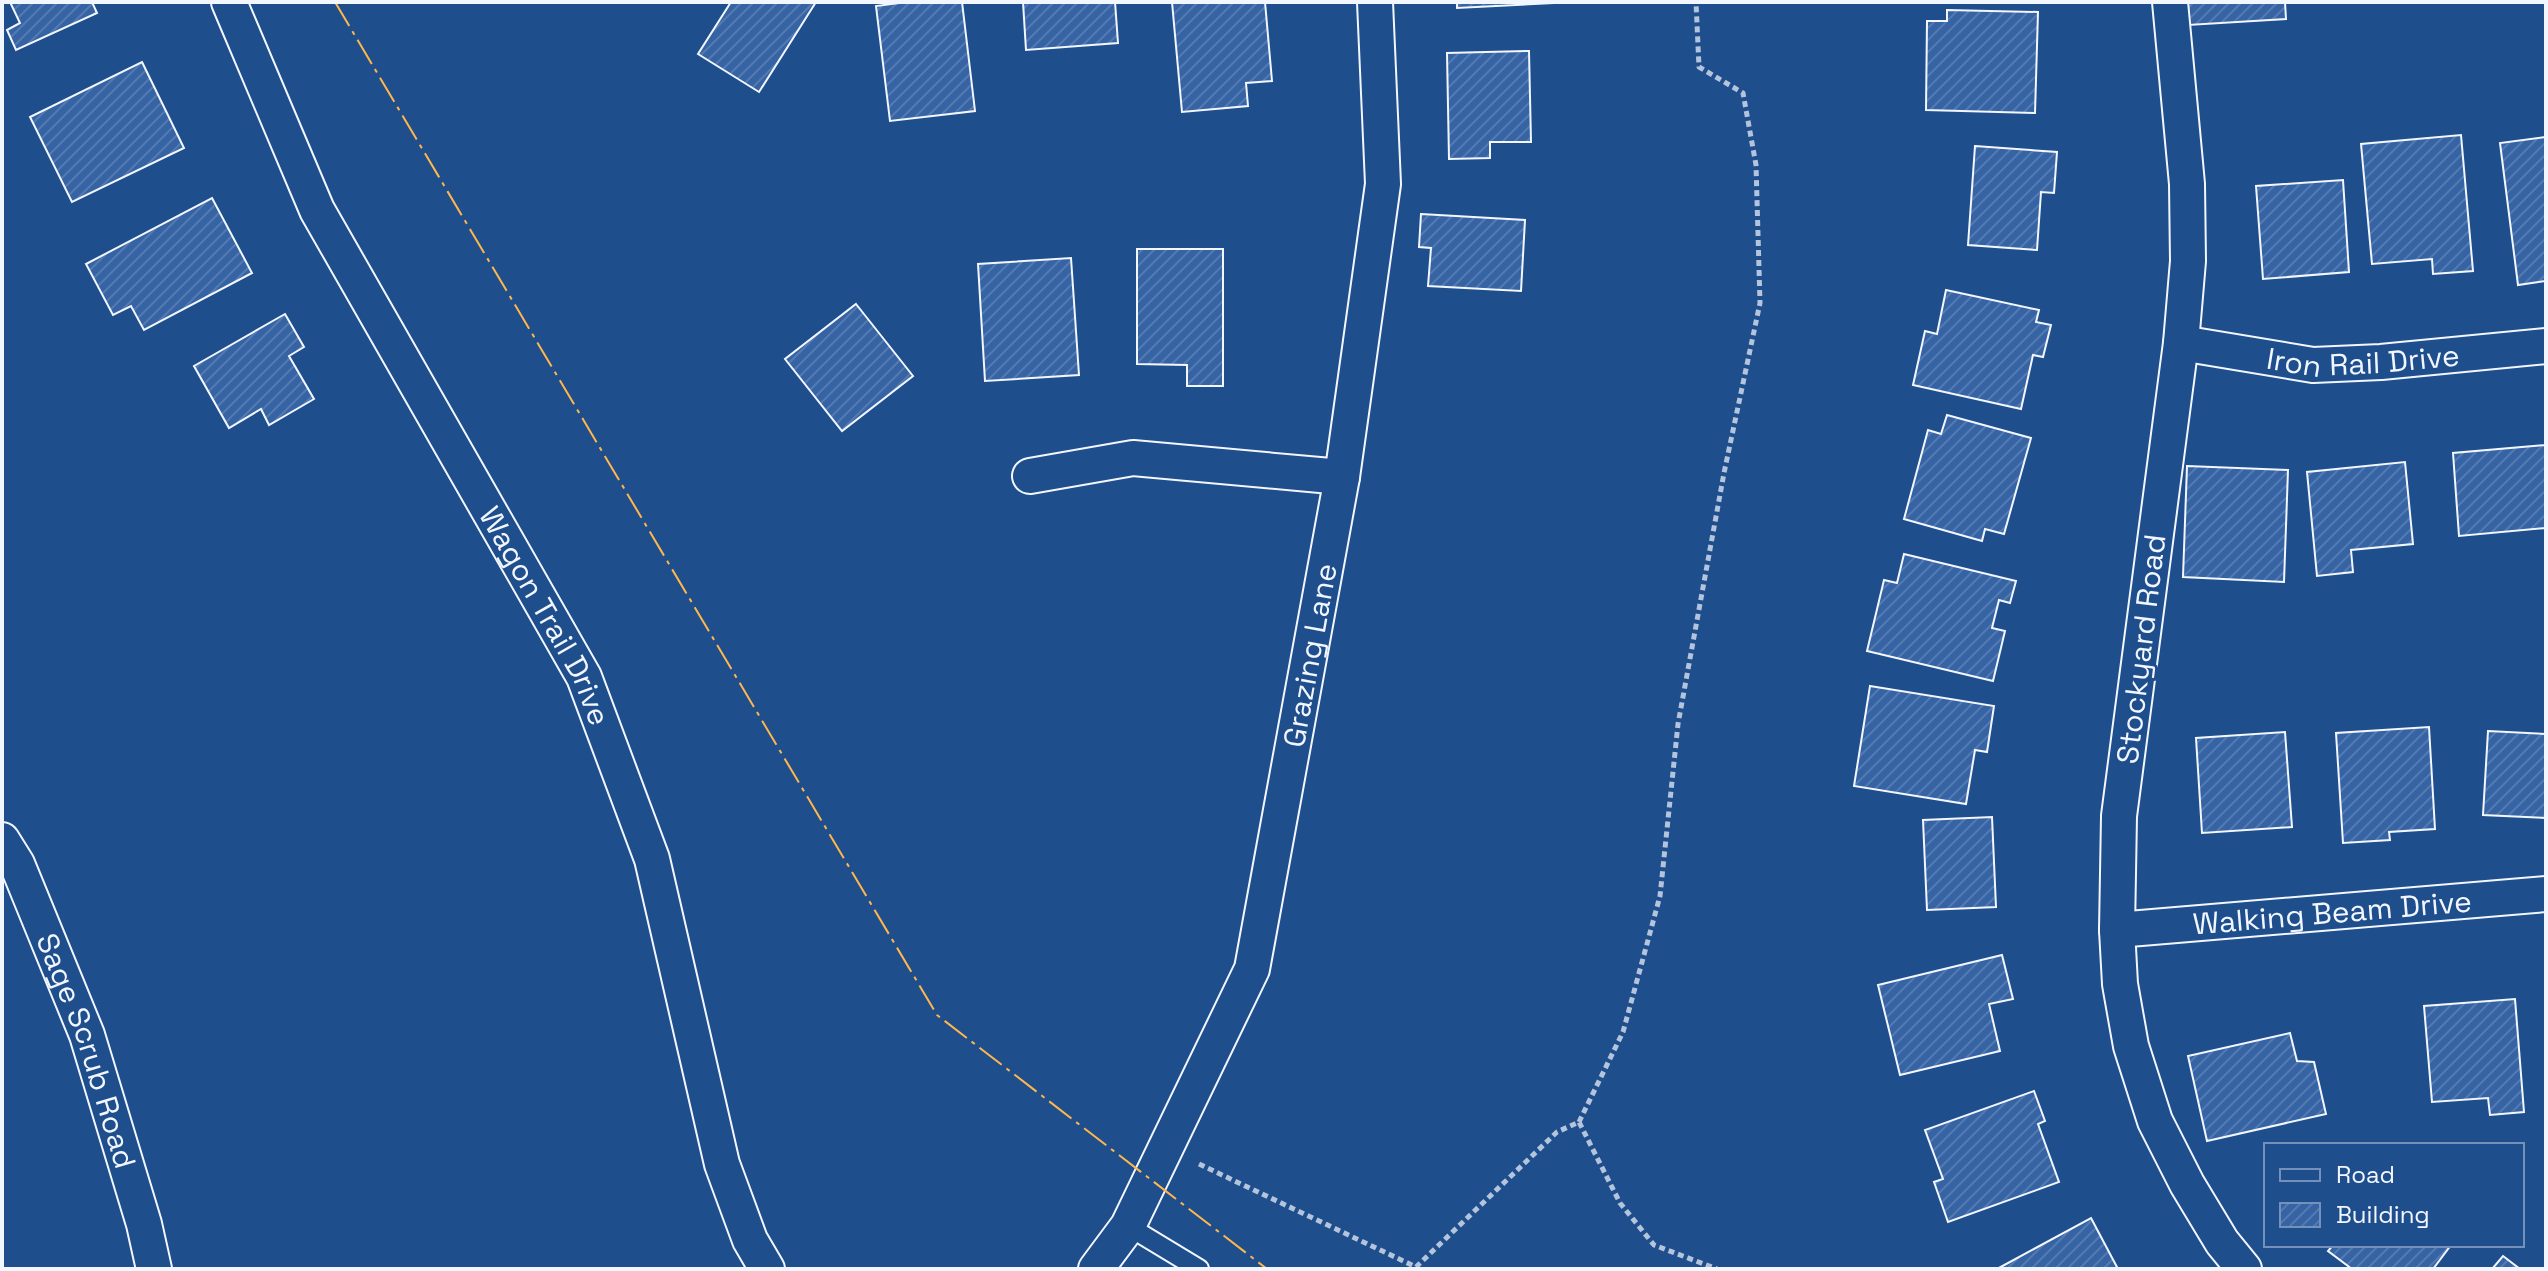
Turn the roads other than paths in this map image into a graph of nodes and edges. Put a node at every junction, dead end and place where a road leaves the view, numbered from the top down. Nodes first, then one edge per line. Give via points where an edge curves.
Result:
1 (229, 2) edge
2 (1375, 2) edge
3 (2170, 2) edge
4 (2181, 343) junction
5 (2546, 346) edge
6 (1030, 476) dead end
7 (1342, 477) junction
8 (2, 840) edge
9 (2546, 894) edge
10 (2117, 930) junction
11 (1128, 1226) junction
12 (154, 1269) edge
13 (767, 1269) edge
14 (1096, 1269) edge
15 (1199, 1269) edge
16 (2244, 1269) edge

1 - 13 street, Wagon Trail Drive via 317,210 584,677 652,859 722,1164 750,1240
2 - 7 street, Grazing Lane via 1383,184
3 - 4 street, Stockyard Road via 2187,184
4 - 5 street, Iron Rail Drive via 2313,365
4 - 10 street, Stockyard Road via 2119,816
6 - 7 street via 1133,458
7 - 11 street, Grazing Lane via 1252,969
8 - 12 street, Sage Scrub Road via 17,864 87,1035
9 - 10 street, Walking Beam Drive
10 - 16 street, Stockyard Road via 2131,1046 2155,1121 2187,1184
11 - 14 street, Grazing Lane
11 - 15 lane

